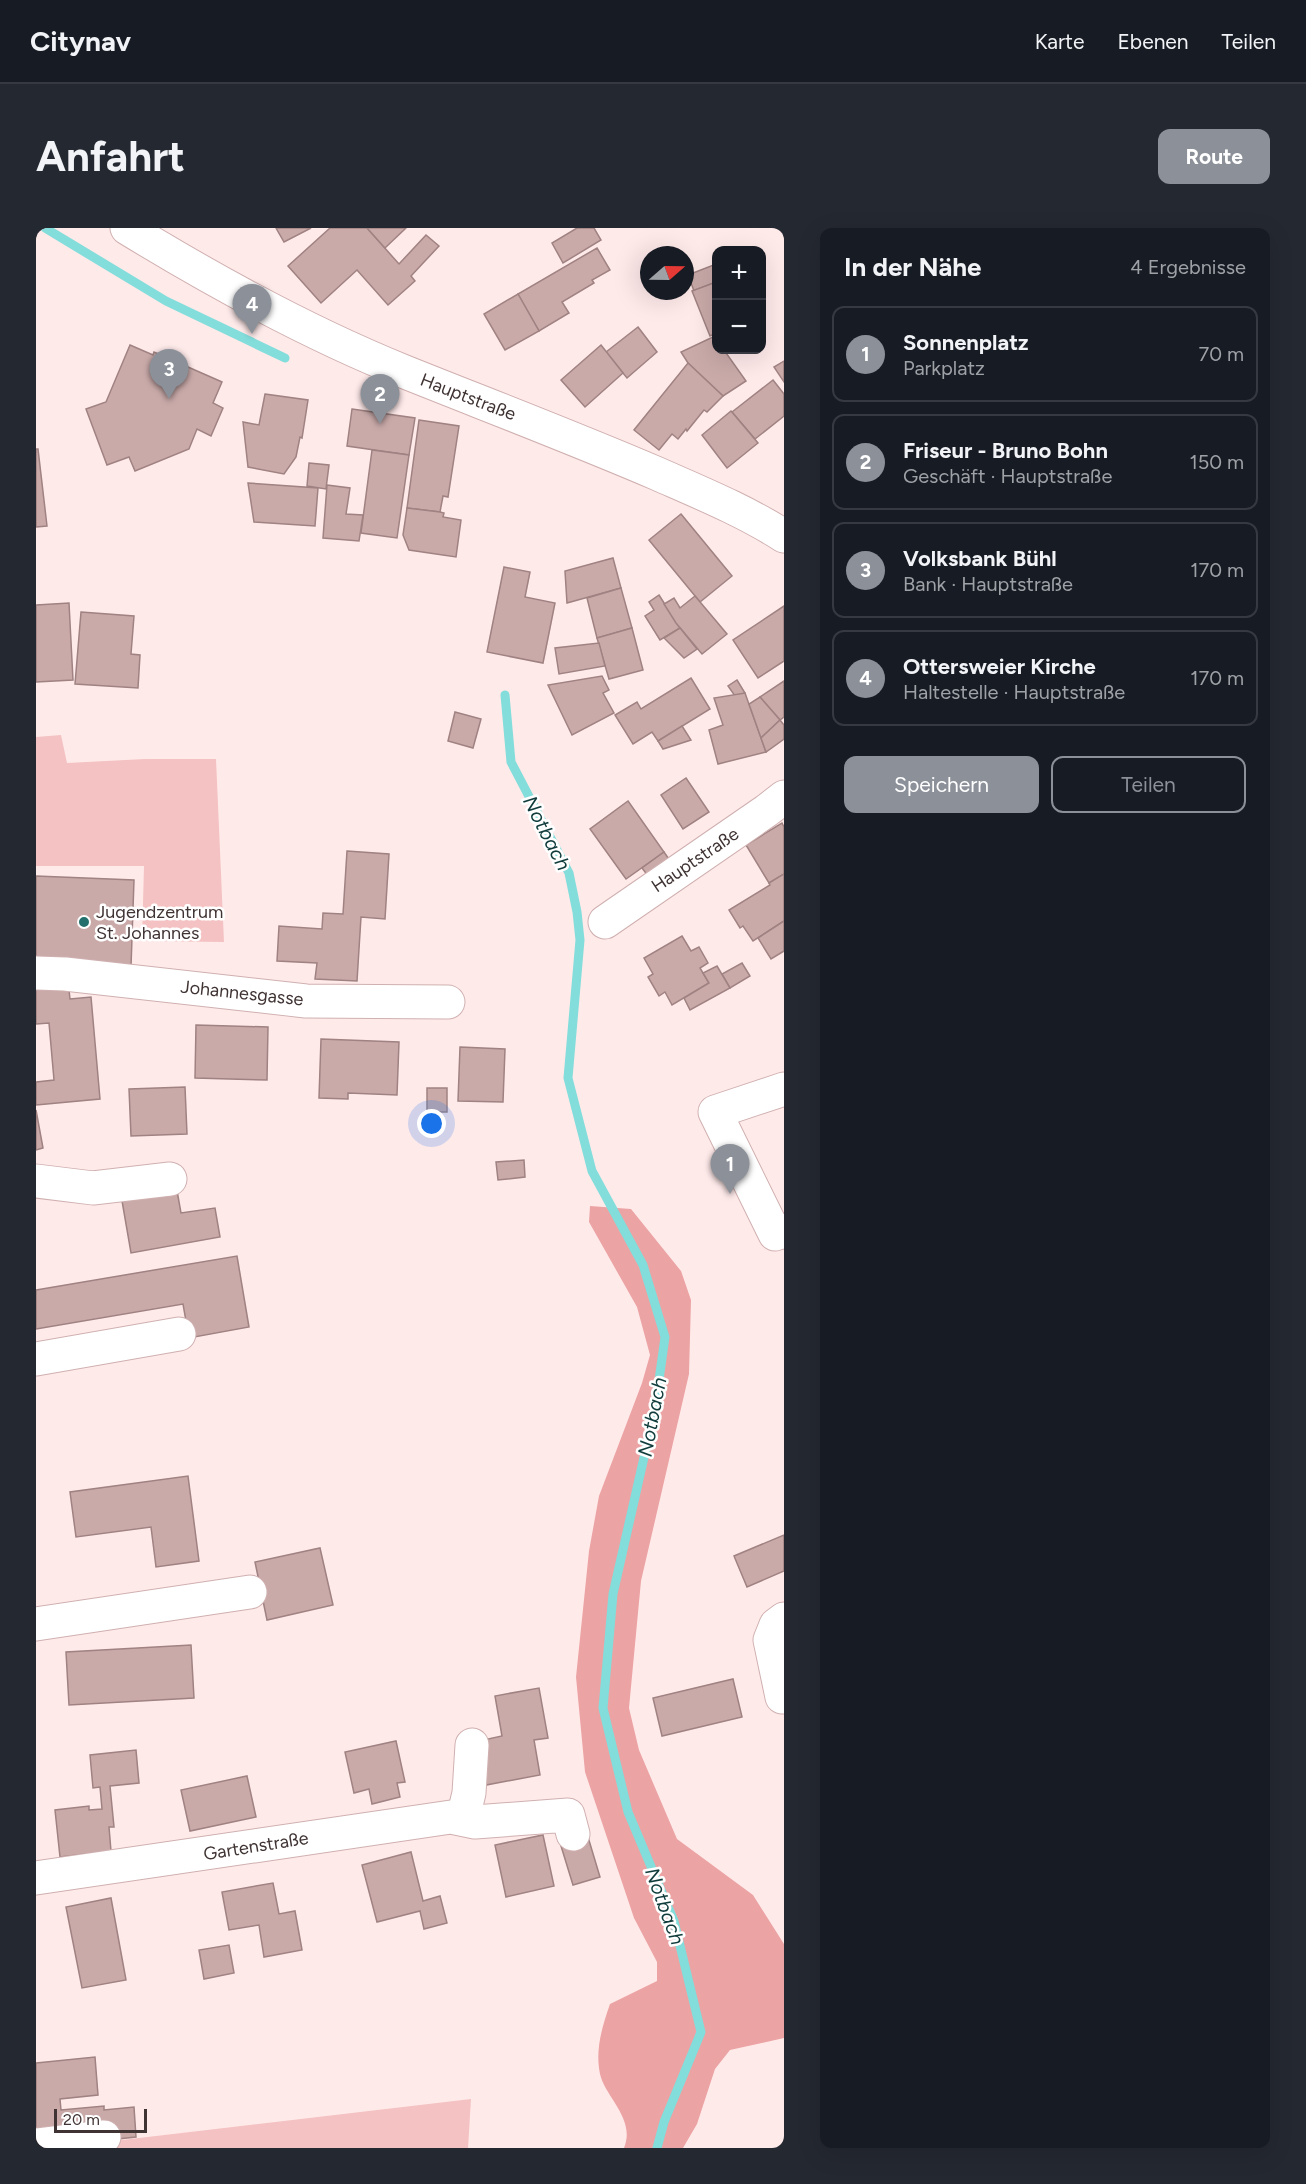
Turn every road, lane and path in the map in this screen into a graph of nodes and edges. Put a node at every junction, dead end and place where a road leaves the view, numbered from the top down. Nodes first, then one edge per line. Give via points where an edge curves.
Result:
1 (127, 228) edge
2 (784, 536) edge
3 (784, 797) edge
4 (605, 922) dead end
5 (36, 973) edge
6 (448, 1002) dead end
7 (784, 1089) edge
8 (170, 1179) dead end
9 (36, 1181) edge
10 (784, 1231) edge
11 (179, 1334) dead end
12 (36, 1359) edge
13 (250, 1592) dead end
14 (784, 1619) edge
15 (36, 1624) edge
16 (784, 1697) edge
17 (472, 1745) dead end
18 (469, 1820) junction
19 (573, 1834) dead end
20 (36, 1878) edge
21 (104, 2137) dead end
22 (36, 2145) edge

1 - 2 street, Hauptstraße via 264,308 347,347 639,466 719,501
3 - 4 street, Hauptstraße
5 - 6 street, Johannesgasse via 306,1001
7 - 10 street via 715,1112 775,1233
8 - 9 street via 93,1188
11 - 12 street
13 - 15 street
14 - 16 street via 776,1625 770,1640
17 - 18 street
18 - 19 street, Gartenstraße via 568,1815
18 - 20 street, Gartenstraße via 451,1817
21 - 22 street

